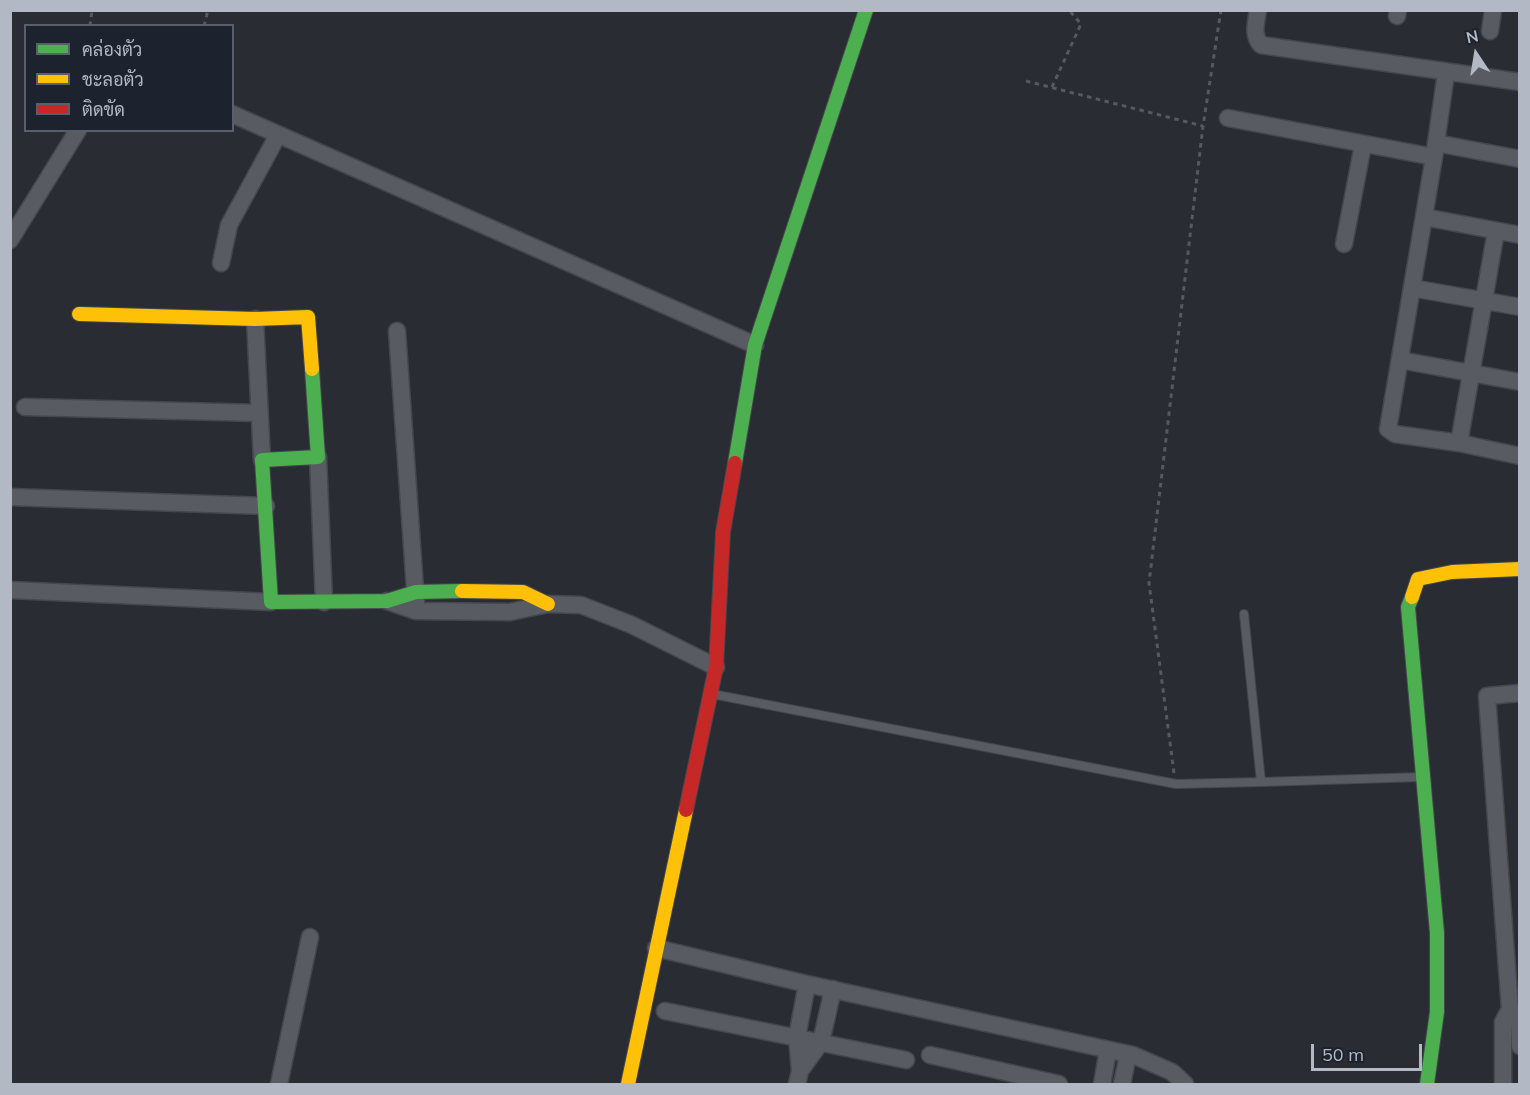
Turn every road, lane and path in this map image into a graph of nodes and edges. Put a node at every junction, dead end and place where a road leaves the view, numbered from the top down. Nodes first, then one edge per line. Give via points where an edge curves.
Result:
1 (866, 10) edge
2 (1069, 10) edge
3 (1221, 10) edge
4 (1258, 10) edge
5 (1493, 10) edge
6 (1490, 31) dead end
7 (1446, 73) junction
8 (1026, 81) dead end
9 (1520, 82) edge
10 (1052, 87) junction
11 (234, 115) edge
12 (1228, 118) dead end
13 (1203, 126) junction
14 (77, 132) edge
15 (278, 135) junction
16 (1363, 145) junction
17 (1435, 150) junction
18 (1520, 159) edge
19 (1424, 217) junction
20 (1496, 231) junction
21 (1520, 235) edge
22 (10, 240) edge
23 (1344, 244) dead end
24 (221, 263) dead end
25 (1413, 288) junction
26 (1483, 300) junction
27 (1520, 307) edge
28 (79, 314) dead end
29 (255, 319) junction
30 (397, 331) dead end
31 (755, 345) junction
32 (1400, 360) junction
33 (1471, 373) junction
34 (1520, 381) edge
35 (25, 407) dead end
36 (259, 413) junction
37 (1460, 443) junction
38 (1520, 456) edge
39 (318, 457) junction
40 (262, 460) junction
41 (10, 496) edge
42 (266, 506) junction
43 (1520, 569) edge
44 (10, 590) edge
45 (416, 592) junction
46 (387, 601) junction
47 (271, 602) junction
48 (324, 602) junction
49 (548, 604) junction
50 (416, 611) junction
51 (1244, 614) dead end
52 (716, 667) junction
53 (1520, 693) edge
54 (708, 694) junction
55 (1423, 777) junction
56 (1261, 782) junction
57 (1176, 784) junction
58 (310, 937) dead end
59 (656, 948) junction
60 (807, 984) junction
61 (833, 989) junction
62 (1510, 1009) junction
63 (665, 1011) dead end
64 (797, 1037) junction
65 (821, 1042) junction
66 (1520, 1046) edge
67 (1108, 1050) junction
68 (1128, 1054) junction
69 (930, 1055) dead end
70 (906, 1060) dead end
71 (798, 1078) edge
72 (279, 1084) edge
73 (628, 1084) edge
74 (1059, 1084) edge
75 (1102, 1084) edge
76 (1122, 1084) edge
77 (1185, 1084) edge
78 (1427, 1084) edge
79 (1503, 1084) edge

1 - 31 street
2 - 10 path via 1081,24
3 - 13 path
4 - 7 street via 1255,32 1261,45
5 - 6 street
7 - 9 street
7 - 17 street
8 - 10 path
10 - 13 path
11 - 15 street
12 - 16 street
13 - 57 path via 1149,583
14 - 22 street
15 - 24 street via 229,225
15 - 31 street
16 - 17 street
16 - 23 street
17 - 18 street
17 - 19 street
19 - 20 street
19 - 25 street
20 - 21 street
20 - 26 street
25 - 26 street
25 - 32 street
26 - 27 street
26 - 33 street
28 - 29 street
29 - 36 street
29 - 39 street via 308,317
30 - 45 street
31 - 52 street via 723,532
32 - 33 street
32 - 37 street via 1388,429 1395,434
33 - 34 street
33 - 37 street
35 - 36 street
36 - 40 street
37 - 38 street
39 - 40 street
39 - 48 street
40 - 42 street
41 - 42 street
42 - 47 street
43 - 55 street via 1452,572 1418,579 1408,607
44 - 47 street
45 - 46 street
45 - 49 street via 523,592
45 - 50 street
46 - 48 street
46 - 50 street
47 - 48 street
49 - 50 street via 510,612
49 - 52 street via 580,605 632,625
51 - 56 lane
52 - 54 street
53 - 62 street via 1487,696
54 - 57 lane
54 - 59 street
55 - 56 lane
55 - 78 street via 1433,870 1438,1014
56 - 57 lane
58 - 72 street
59 - 60 street
59 - 73 street
60 - 61 street
60 - 64 street
61 - 65 street
61 - 67 street
62 - 66 street via 1519,1023
62 - 79 street via 1503,1022
63 - 64 street
64 - 65 street
64 - 71 street
65 - 70 street
65 - 71 street
67 - 68 street
67 - 75 street
68 - 76 street
68 - 77 street via 1172,1072
69 - 74 street

